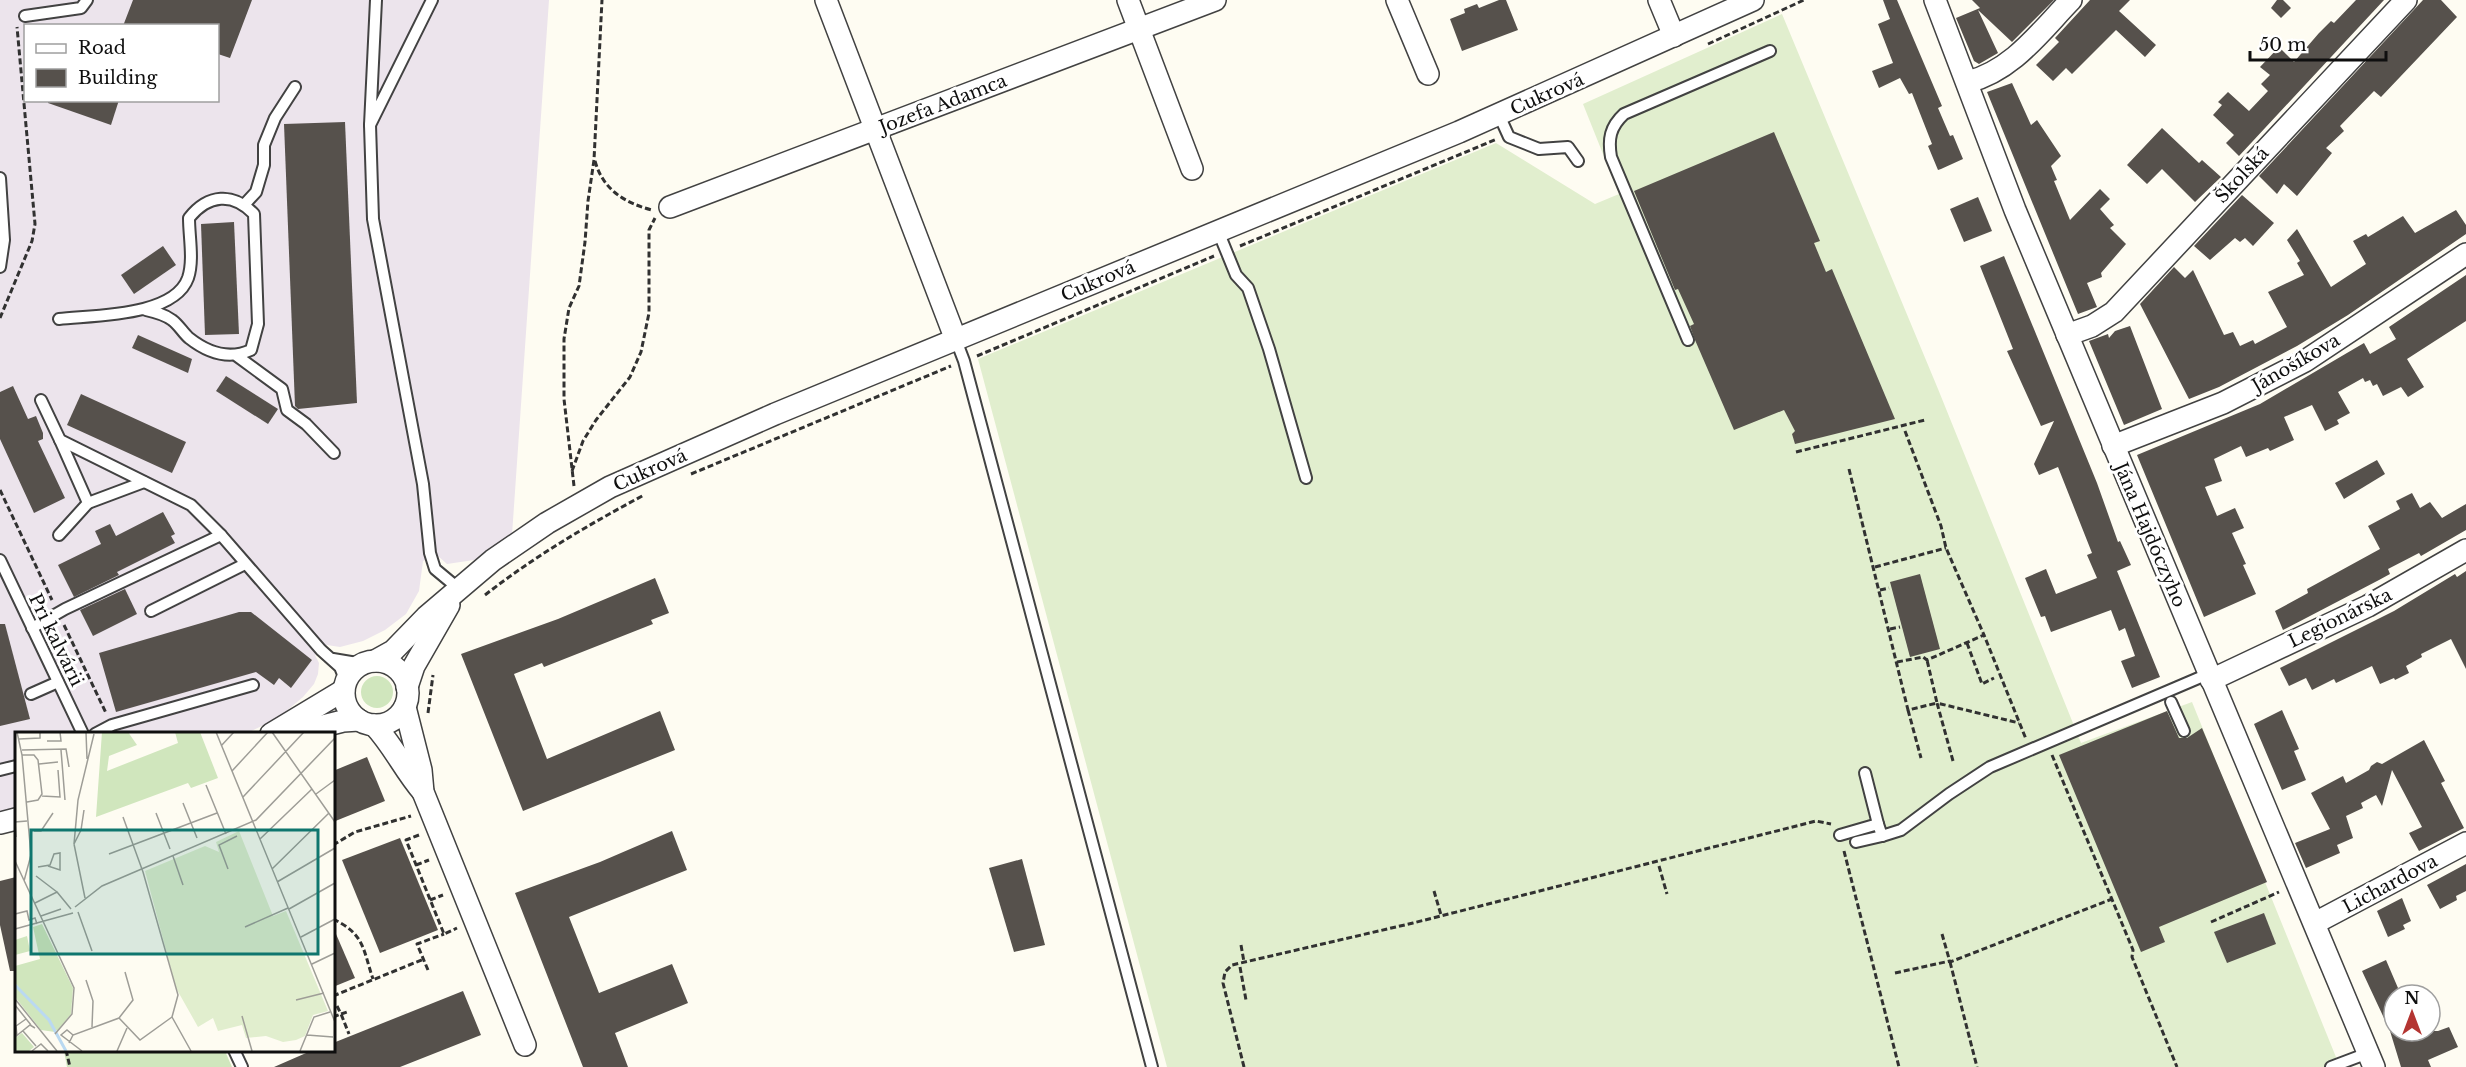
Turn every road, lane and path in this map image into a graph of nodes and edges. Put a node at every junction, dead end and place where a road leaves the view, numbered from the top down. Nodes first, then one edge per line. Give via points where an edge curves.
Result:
1 (87, 0) edge
2 (376, 0) edge
3 (432, 0) edge
4 (602, 0) edge
5 (826, 0) edge
6 (1128, 0) edge
7 (1215, 0) edge
8 (1397, 0) edge
9 (1659, 0) edge
10 (1753, 0) edge
11 (1804, 0) edge
12 (1935, 0) edge
13 (2071, 0) edge
14 (2406, 0) edge
15 (25, 16) dead end
16 (16, 26) dead end
17 (1139, 29) junction
18 (1674, 36) junction
19 (1704, 45) dead end
20 (1770, 51) dead end
21 (1428, 74) dead end
22 (1968, 82) junction
23 (295, 87) dead end
24 (1499, 115) junction
25 (370, 125) junction
26 (875, 129) junction
27 (1507, 135) junction
28 (594, 160) junction
29 (1578, 161) dead end
30 (1192, 169) dead end
31 (0, 178) edge
32 (244, 205) junction
33 (670, 207) dead end
34 (2, 219) edge
35 (1218, 231) junction
36 (1226, 251) junction
37 (2466, 255) edge
38 (0, 267) edge
39 (146, 310) junction
40 (0, 318) edge
41 (60, 319) dead end
42 (2067, 334) junction
43 (956, 340) junction
44 (1688, 340) dead end
45 (237, 356) junction
46 (964, 361) junction
47 (41, 400) dead end
48 (1925, 420) dead end
49 (1905, 432) dead end
50 (60, 440) junction
51 (2113, 446) junction
52 (1796, 452) dead end
53 (334, 453) dead end
54 (1849, 469) dead end
55 (572, 473) junction
56 (688, 476) dead end
57 (1306, 478) dead end
58 (144, 482) junction
59 (0, 490) edge
60 (644, 495) dead end
61 (88, 502) junction
62 (578, 505) junction
63 (59, 535) dead end
64 (221, 536) junction
65 (1946, 548) junction
66 (2466, 550) edge
67 (0, 560) edge
68 (245, 564) junction
69 (1875, 567) junction
70 (1889, 588) dead end
71 (459, 590) junction
72 (1880, 590) junction
73 (478, 600) dead end
74 (56, 608) dead end
75 (151, 611) dead end
76 (61, 619) dead end
77 (1900, 627) dead end
78 (33, 628) junction
79 (1890, 629) junction
80 (1984, 635) junction
81 (1967, 643) junction
82 (333, 659) junction
83 (1927, 660) junction
84 (1897, 662) junction
85 (369, 663) junction
86 (434, 670) dead end
87 (2209, 677) junction
88 (1994, 678) dead end
89 (58, 681) junction
90 (253, 685) dead end
91 (345, 686) junction
92 (31, 694) dead end
93 (406, 697) junction
94 (2171, 702) dead end
95 (1938, 703) junction
96 (1908, 710) junction
97 (108, 717) dead end
98 (426, 721) dead end
99 (367, 722) junction
100 (2019, 723) junction
101 (2184, 731) dead end
102 (82, 732) edge
103 (99, 732) edge
104 (274, 732) edge
105 (304, 732) edge
106 (2031, 751) junction
107 (2052, 753) dead end
108 (1922, 758) dead end
109 (1953, 761) dead end
110 (15, 766) edge
111 (0, 770) edge
112 (1865, 773) dead end
113 (423, 792) junction
114 (411, 816) dead end
115 (15, 819) edge
116 (0, 823) edge
117 (1878, 824) junction
118 (419, 835) dead end
119 (1840, 835) junction
120 (1882, 836) junction
121 (1856, 842) dead end
122 (2466, 843) edge
123 (334, 844) edge
124 (429, 860) dead end
125 (416, 865) junction
126 (1659, 866) dead end
127 (1434, 891) dead end
128 (2279, 892) dead end
129 (1667, 894) dead end
130 (443, 895) dead end
131 (2112, 899) junction
132 (430, 900) junction
133 (1441, 915) junction
134 (334, 920) edge
135 (2211, 922) dead end
136 (2315, 923) junction
137 (457, 928) dead end
138 (444, 934) junction
139 (1942, 934) dead end
140 (1241, 945) dead end
141 (424, 959) junction
142 (1244, 962) junction
143 (1950, 962) junction
144 (1240, 968) dead end
145 (428, 970) dead end
146 (1895, 973) dead end
147 (374, 979) junction
148 (334, 996) edge
149 (1246, 1000) dead end
150 (337, 1006) dead end
151 (347, 1012) dead end
152 (340, 1014) junction
153 (334, 1017) edge
154 (349, 1034) dead end
155 (525, 1045) dead end
156 (66, 1052) edge
157 (235, 1052) edge
158 (2371, 1060) edge
159 (70, 1067) edge
160 (242, 1067) edge
161 (1152, 1067) edge
162 (1244, 1067) edge
163 (1899, 1067) edge
164 (1977, 1067) edge
165 (2177, 1067) edge
166 (2331, 1067) edge

1 - 15 lane via 81,8
2 - 25 lane
3 - 25 lane
4 - 28 path
5 - 26 street
6 - 17 street
7 - 17 street, Jozefa Adamca
8 - 21 street
9 - 18 street
10 - 18 street, Cukrová
11 - 19 path
12 - 22 street, Jána Hajdóczyho
13 - 22 street via 2010,63
14 - 42 street, Školská via 2114,312 2092,326
16 - 40 path via 35,224 32,241
17 - 26 street, Jozefa Adamca
17 - 30 street
18 - 24 street, Cukrová
20 - 44 lane via 1624,114 1611,132 1611,157
22 - 42 street, Jána Hajdóczyho via 2015,210
23 - 32 lane via 274,118 264,145 264,165 256,192
24 - 27 lane
24 - 35 street, Cukrová
25 - 71 lane via 373,219 423,484 430,553 435,569
26 - 33 street, Jozefa Adamca
26 - 43 street
27 - 29 lane via 1539,149 1568,147
27 - 36 path
28 - 55 path via 582,272 569,308 564,339 564,399
28 - 55 path via 598,174 622,200 657,211 649,230 649,313 641,352 630,377 583,441
31 - 34 lane
32 - 39 lane via 228,198 212,199 198,207 189,218 188,280 166,300
32 - 45 lane via 254,214 258,324 251,350
34 - 38 lane
35 - 36 lane
35 - 43 street, Cukrová
36 - 46 path
36 - 57 lane via 1236,275 1248,288
37 - 51 street, Jánošíkova via 2305,361 2223,404
39 - 41 lane
39 - 45 lane via 167,317 189,338 219,355
42 - 51 street, Jána Hajdóczyho
43 - 46 lane
43 - 62 street, Cukrová via 775,414
45 - 53 lane via 282,389 286,410
46 - 56 path
46 - 161 lane
47 - 50 lane
48 - 52 path
49 - 65 path
50 - 58 lane
50 - 61 lane
51 - 87 street, Jána Hajdóczyho
54 - 69 path
55 - 62 path
58 - 61 lane
58 - 64 lane via 191,505
59 - 74 path
60 - 73 path via 537,556
61 - 63 lane
62 - 71 street, Cukrová via 493,560
64 - 68 lane
64 - 78 lane via 65,609
65 - 69 path
65 - 80 path
66 - 87 street, Legionárska via 2368,606
67 - 78 lane, Pri kalvárii
68 - 75 lane
68 - 82 lane
69 - 72 path
70 - 72 path
71 - 85 street, Cukrová via 393,651
71 - 93 street, Cukrová via 414,666
72 - 79 path
76 - 97 path
77 - 79 path
78 - 89 lane, Pri kalvárii
79 - 84 path
80 - 81 path
80 - 100 path
81 - 83 path
81 - 88 path via 1982,684
82 - 85 lane
82 - 91 lane
83 - 84 path via 1923,657
83 - 95 path
84 - 96 path
85 - 91 street via 351,673
85 - 93 street via 392,665 405,678
86 - 98 path
87 - 106 lane
87 - 136 street, Jána Hajdóczyho
89 - 92 lane
89 - 102 lane, Pri kalvárii
90 - 103 lane
91 - 99 street via 345,702 351,712
91 - 104 street
93 - 99 street via 388,722
93 - 113 street
94 - 101 lane
95 - 96 path
95 - 100 path
95 - 109 path
96 - 108 path
99 - 105 street
99 - 113 street via 385,736
100 - 106 path
106 - 120 lane via 1990,768 1901,830
107 - 131 path
110 - 111 lane
112 - 117 lane
113 - 155 street
114 - 123 path via 355,832
115 - 116 street
117 - 119 lane
117 - 120 lane
118 - 125 path via 406,840
119 - 133 path via 1833,825 1816,820
119 - 163 path
120 - 121 lane
122 - 136 street, Lichardova
124 - 125 path
125 - 132 path
126 - 129 path
127 - 133 path
128 - 135 path
130 - 132 path
131 - 143 path
131 - 165 path
132 - 138 path
133 - 142 path
134 - 147 path via 363,944
136 - 158 street, Jána Hajdóczyho
137 - 138 path
138 - 141 path via 417,944
139 - 143 path
140 - 142 path
141 - 145 path
141 - 147 path
142 - 162 path via 1228,969 1223,983
143 - 146 path
143 - 164 path
144 - 149 path
147 - 148 path
150 - 152 path
151 - 152 path
152 - 153 path
152 - 154 path
156 - 159 path
157 - 160 lane
158 - 166 lane

